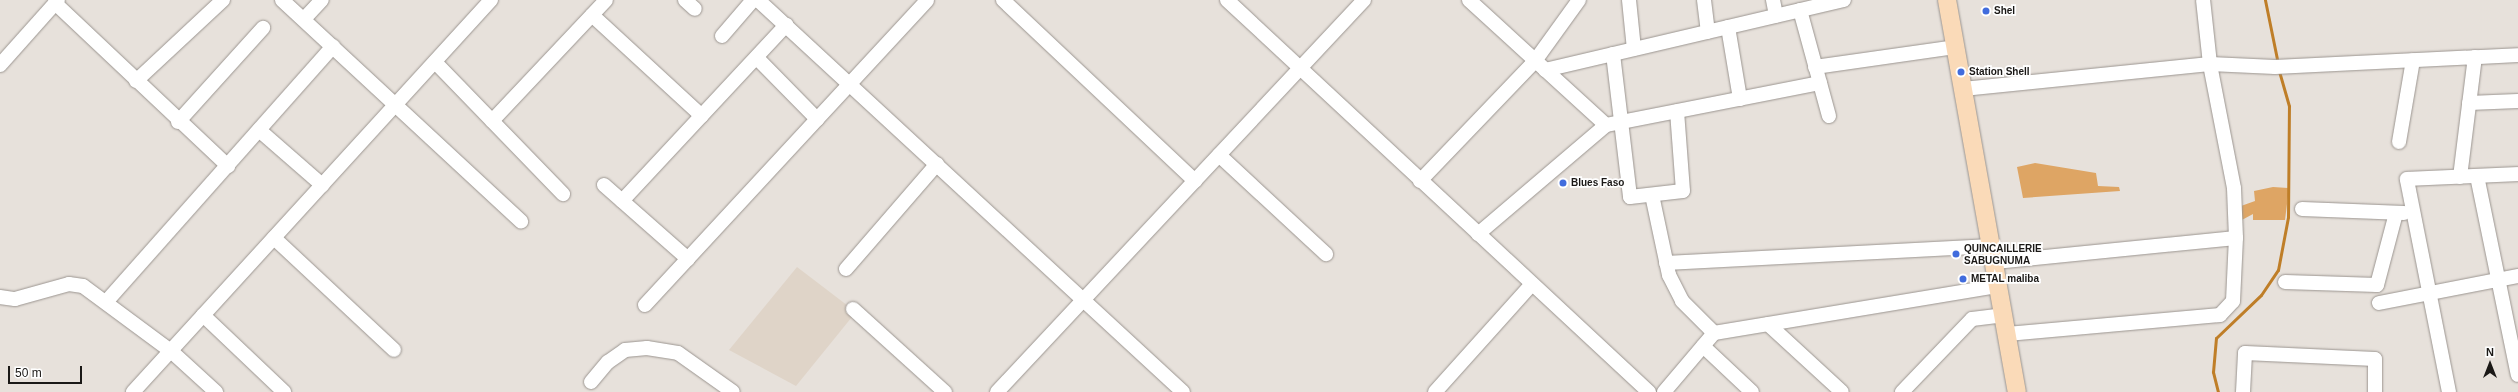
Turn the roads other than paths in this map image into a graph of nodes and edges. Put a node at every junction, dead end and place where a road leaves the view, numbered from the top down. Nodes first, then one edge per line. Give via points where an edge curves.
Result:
1 (224, 0) edge
2 (282, 0) edge
3 (322, 0) edge
4 (491, 0) edge
5 (606, 0) edge
6 (753, 0) edge
7 (758, 0) edge
8 (927, 0) edge
9 (1003, 0) edge
10 (1227, 0) edge
11 (1364, 0) edge
12 (1579, 0) edge
13 (1629, 0) edge
14 (1704, 0) edge
15 (1773, 0) edge
16 (1844, 0) edge
17 (1947, 0) edge
18 (2202, 0) edge
19 (57, 1) edge
20 (1472, 1) edge
21 (1800, 10) junction
22 (592, 15) junction
23 (1776, 16) junction
24 (304, 19) junction
25 (786, 25) junction
26 (1728, 27) junction
27 (263, 28) dead end
28 (1708, 32) junction
29 (722, 36) dead end
30 (333, 46) junction
31 (1956, 47) junction
32 (1634, 49) junction
33 (1613, 54) junction
34 (2518, 55) edge
35 (2475, 57) junction
36 (757, 58) junction
37 (2413, 60) junction
38 (435, 62) junction
39 (2210, 64) junction
40 (0, 65) edge
41 (1540, 65) junction
42 (1815, 67) junction
43 (1299, 69) junction
44 (136, 81) junction
45 (1820, 83) junction
46 (849, 84) junction
47 (1963, 89) junction
48 (1740, 99) junction
49 (2518, 101) edge
50 (2469, 103) junction
51 (396, 104) junction
52 (1677, 111) junction
53 (702, 116) junction
54 (1829, 116) dead end
55 (817, 119) junction
56 (492, 120) junction
57 (178, 122) junction
58 (1621, 122) junction
59 (1606, 125) junction
60 (259, 130) junction
61 (2399, 142) dead end
62 (1219, 155) junction
63 (937, 164) junction
64 (228, 166) junction
65 (2518, 174) edge
66 (2478, 176) junction
67 (2460, 177) junction
68 (1194, 181) junction
69 (1420, 181) junction
70 (322, 185) junction
71 (604, 185) dead end
72 (563, 194) dead end
73 (1652, 195) junction
74 (622, 201) junction
75 (2302, 209) dead end
76 (2396, 213) junction
77 (2414, 213) junction
78 (521, 221) dead end
79 (1478, 234) junction
80 (274, 238) junction
81 (2236, 238) junction
82 (1326, 254) dead end
83 (1993, 254) junction
84 (688, 259) junction
85 (1666, 263) junction
86 (846, 269) dead end
87 (2518, 276) edge
88 (2498, 280) junction
89 (2285, 282) dead end
90 (1532, 284) junction
91 (1998, 286) junction
92 (2430, 293) junction
93 (0, 297) edge
94 (1083, 300) junction
95 (106, 302) junction
96 (2379, 303) dead end
97 (645, 305) dead end
98 (853, 309) dead end
99 (203, 315) junction
100 (2003, 315) junction
101 (1768, 324) junction
102 (1714, 333) junction
103 (2007, 334) junction
104 (1703, 346) junction
105 (394, 350) dead end
106 (171, 351) junction
107 (2518, 375) edge
108 (591, 382) dead end
109 (133, 392) edge
110 (216, 392) edge
111 (284, 392) edge
112 (733, 392) edge
113 (945, 392) edge
114 (997, 392) edge
115 (1183, 392) edge
116 (1435, 392) edge
117 (1649, 392) edge
118 (1664, 392) edge
119 (1752, 392) edge
120 (1842, 392) edge
121 (1902, 392) edge
122 (2017, 392) edge
123 (2243, 392) edge
124 (2375, 392) edge
125 (2449, 392) edge

1 - 44 street
2 - 24 street
3 - 24 street
4 - 38 street
5 - 22 street
6 - 29 street
7 - 25 street
8 - 46 street
9 - 68 street
10 - 43 street
11 - 43 street
12 - 41 street
13 - 32 street
14 - 28 street
15 - 23 street
16 - 21 street
17 - 31 main road
18 - 39 street
19 - 40 street
19 - 44 street
20 - 41 street
21 - 23 street
21 - 42 street
22 - 53 street
22 - 56 street
23 - 26 street
24 - 30 street
25 - 36 street
25 - 46 street
26 - 28 street
26 - 48 street
27 - 57 street
28 - 32 street
30 - 51 street
30 - 60 street
31 - 42 street
31 - 47 main road
32 - 33 street
33 - 41 street
33 - 58 street
34 - 35 street
35 - 37 street
35 - 50 street
36 - 53 street
36 - 55 street
37 - 39 street via 2279,67
37 - 61 street
38 - 51 street
38 - 56 street
39 - 47 street
39 - 81 street via 2234,188
41 - 59 street
41 - 69 street
42 - 45 street
43 - 62 street
43 - 69 street
44 - 57 street
45 - 48 street
45 - 54 street
46 - 55 street
46 - 63 street
47 - 83 main road
48 - 52 street
49 - 50 street
50 - 67 street
51 - 70 street
51 - 78 street
52 - 58 street
52 - 73 street via 1683,191
53 - 74 street
55 - 84 street
56 - 72 street
57 - 64 street
58 - 59 street
58 - 73 street via 1630,197
59 - 79 street
60 - 64 street
60 - 70 street
62 - 68 street
62 - 82 street
63 - 86 street
63 - 94 street
64 - 95 street
65 - 66 street
66 - 67 street
66 - 88 street
67 - 77 street via 2408,179
68 - 94 street
69 - 79 street
70 - 80 street
71 - 74 street
73 - 85 street
74 - 84 street
75 - 76 street
76 - 77 street
76 - 89 street via 2377,285
77 - 92 street
79 - 90 street
80 - 99 street
80 - 105 street
81 - 83 street
81 - 103 street via 2233,301 2220,315
83 - 85 street
83 - 91 main road
84 - 97 street
85 - 102 street via 1682,301
87 - 88 street
88 - 92 street
88 - 107 street
90 - 116 street
90 - 117 street
91 - 100 main road
91 - 101 street
92 - 96 street
92 - 125 street
93 - 95 street via 15,299 69,284 83,286
94 - 114 street
94 - 115 street
95 - 106 street
98 - 113 street
99 - 106 street
99 - 111 street
100 - 103 main road
100 - 121 street via 1972,318
101 - 102 street
101 - 120 street
102 - 104 street
103 - 122 main road
104 - 118 street
104 - 119 street
106 - 109 street
106 - 110 street
108 - 112 street via 608,362 626,350 647,348 678,353
123 - 124 street via 2245,353 2375,359

